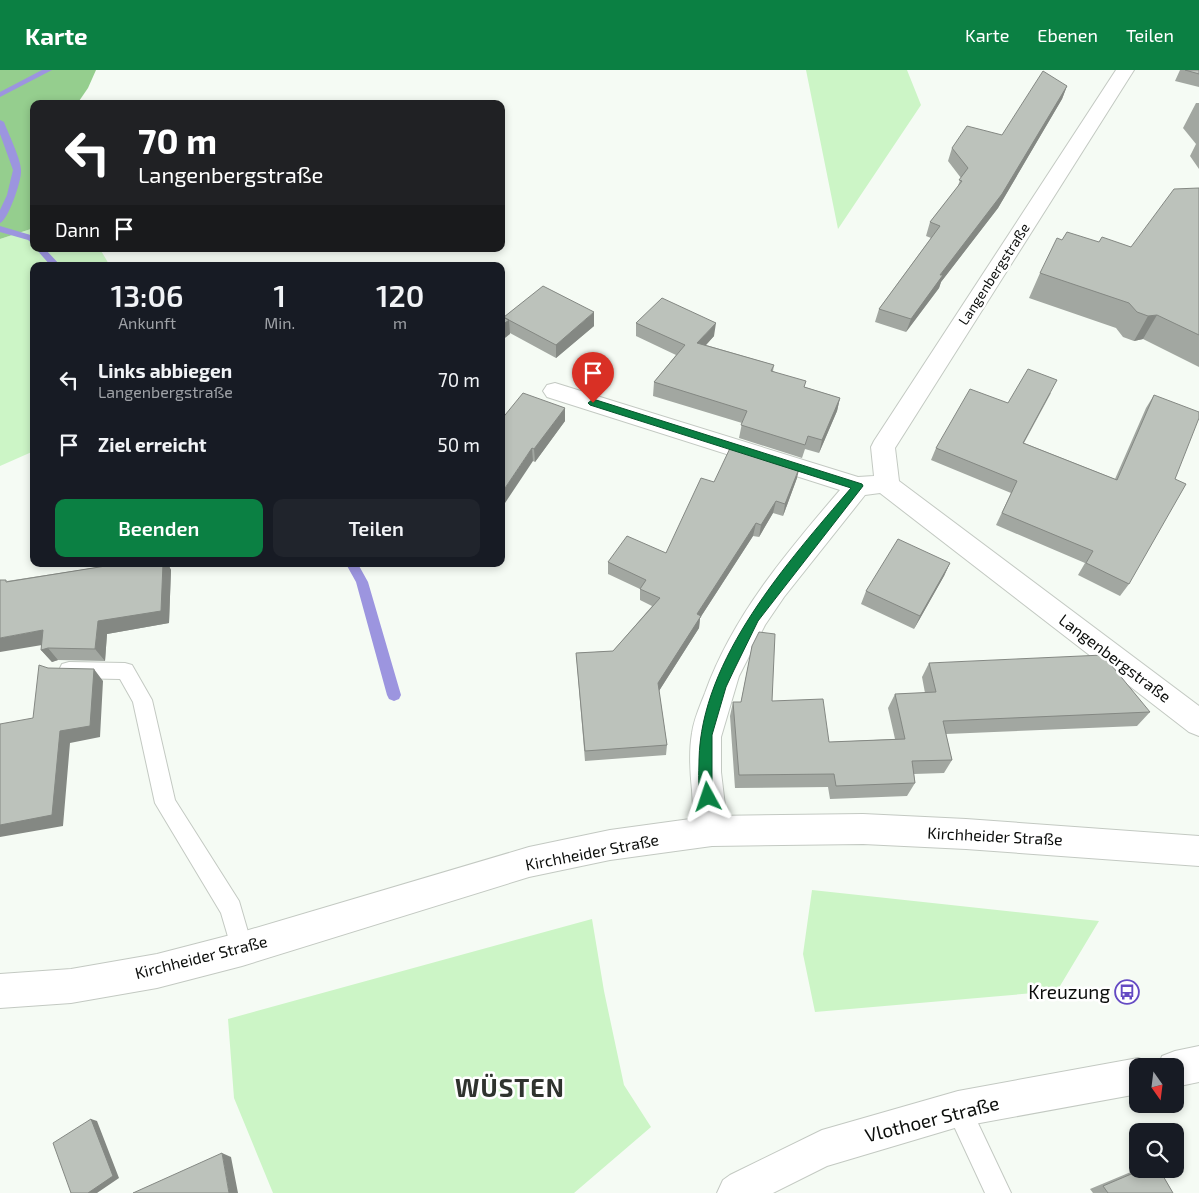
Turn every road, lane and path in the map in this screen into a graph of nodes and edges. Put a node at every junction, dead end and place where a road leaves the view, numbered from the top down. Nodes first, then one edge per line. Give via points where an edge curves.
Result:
1 (1125, 70) edge
2 (555, 391) dead end
3 (887, 484) junction
4 (858, 486) junction
5 (58, 670) edge
6 (1199, 723) edge
7 (712, 831) junction
8 (1199, 851) edge
9 (242, 948) junction
10 (0, 992) edge
11 (1199, 1064) edge
12 (1184, 1067) edge
13 (1129, 1078) edge
14 (958, 1108) junction
15 (736, 1193) edge
16 (998, 1193) edge

1 - 3 street, Langenbergstraße via 883,447
2 - 4 street
3 - 4 street
3 - 6 street, Langenbergstraße
4 - 7 street via 754,618 720,687 706,735 705,780
5 - 9 lane via 125,671 142,700 165,803 231,909
7 - 8 street, Kirchheider Straße via 863,830 966,834
7 - 9 street, Kirchheider Straße via 529,862
9 - 10 street, Kirchheider Straße via 157,970 71,986
11 - 12 street
13 - 14 street, Vlothoer Straße
14 - 15 street, Vlothoer Straße via 822,1148
14 - 16 lane

